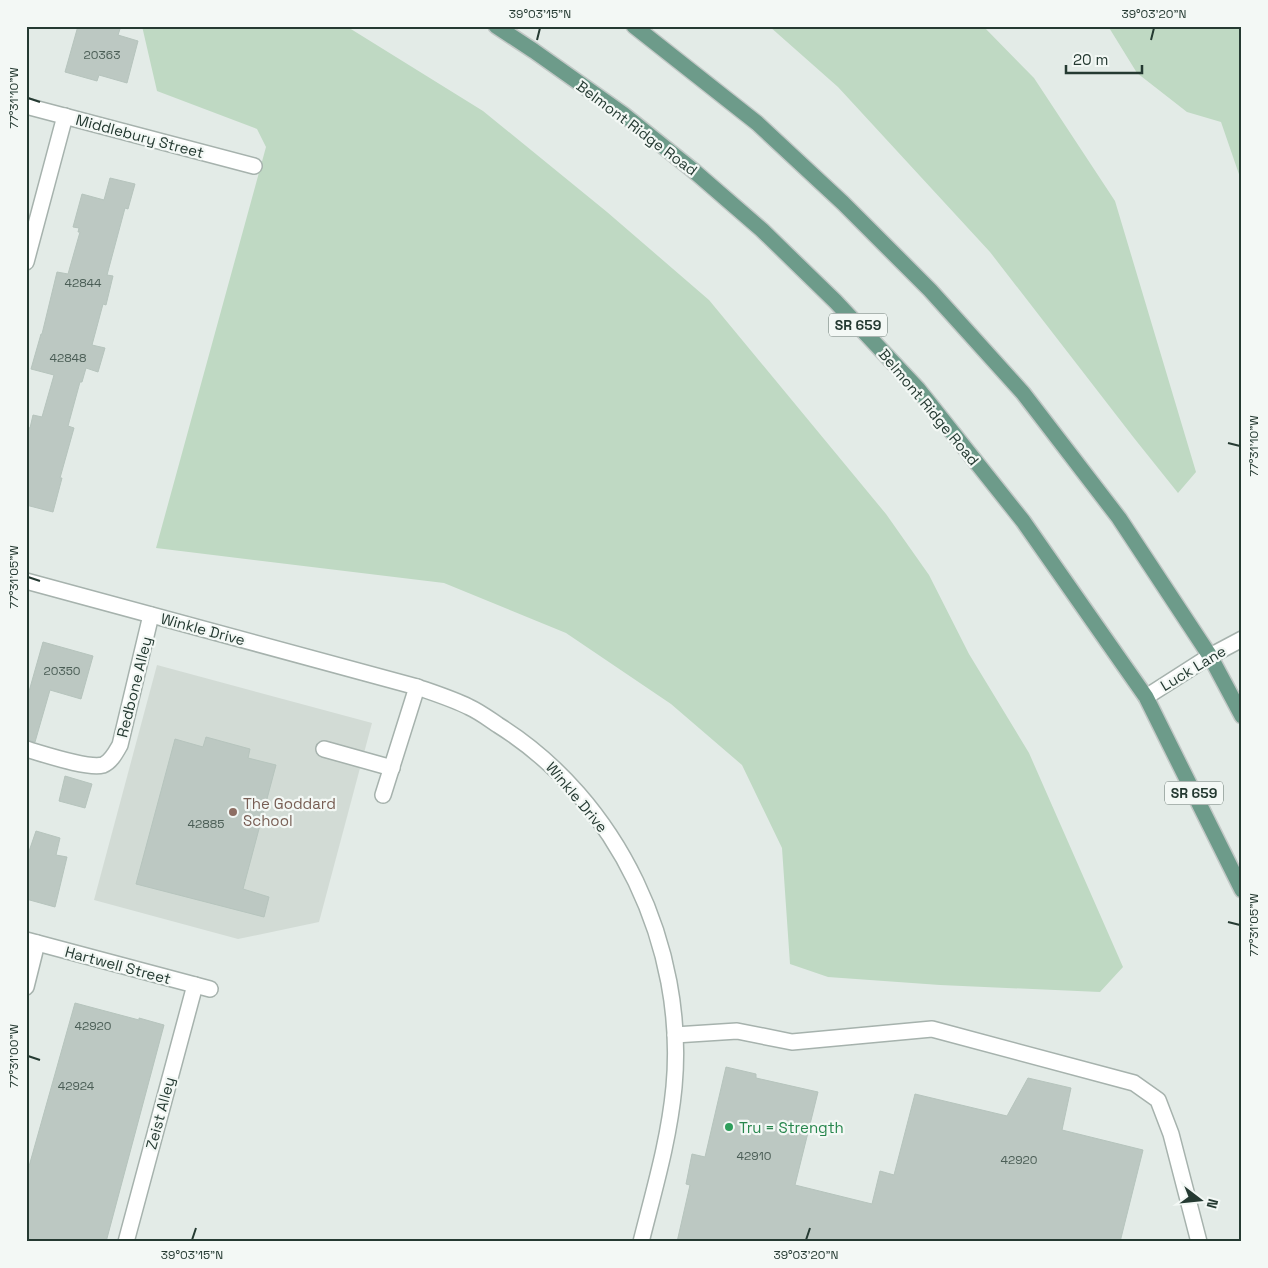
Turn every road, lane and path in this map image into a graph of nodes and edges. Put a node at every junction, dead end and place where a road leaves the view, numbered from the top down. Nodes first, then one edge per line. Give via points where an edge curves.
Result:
1 (496, 26) edge
2 (634, 26) edge
3 (26, 106) edge
4 (65, 116) junction
5 (254, 166) dead end
6 (26, 262) edge
7 (26, 581) edge
8 (152, 615) junction
9 (1242, 639) edge
10 (1210, 656) junction
11 (417, 687) junction
12 (1146, 697) junction
13 (1242, 716) edge
14 (26, 749) edge
15 (324, 749) dead end
16 (392, 768) junction
17 (383, 795) dead end
18 (1242, 890) edge
19 (32, 942) edge
20 (195, 985) junction
21 (26, 987) edge
22 (210, 989) dead end
23 (675, 1036) junction
24 (126, 1242) edge
25 (641, 1242) edge
26 (1199, 1242) edge

1 - 12 main road, Belmont Ridge Road / SR 659 via 623,114 694,170 835,301 918,389 1024,521
2 - 10 main road via 757,123 930,290 1022,394 1119,518
3 - 4 street, Middlebury Street
4 - 5 street, Middlebury Street
4 - 6 street
7 - 8 street, Winkle Drive
8 - 11 street, Winkle Drive
8 - 14 street, Redbone Alley via 120,745 111,759 103,765 88,765
9 - 10 street, Luck Lane
10 - 12 street, Luck Lane
10 - 13 main road
11 - 16 street
11 - 23 street, Winkle Drive via 470,707 512,733 542,756 597,816 620,850 654,926 671,991
12 - 18 main road, Belmont Ridge Road / SR 659
15 - 16 street
16 - 17 street
19 - 20 street, Hartwell Street
19 - 21 street
20 - 22 street, Hartwell Street
20 - 24 street, Zeist Alley
23 - 25 street, Winkle Drive via 669,1130
23 - 26 street via 737,1031 792,1042 932,1030 1134,1083 1158,1100 1171,1134

